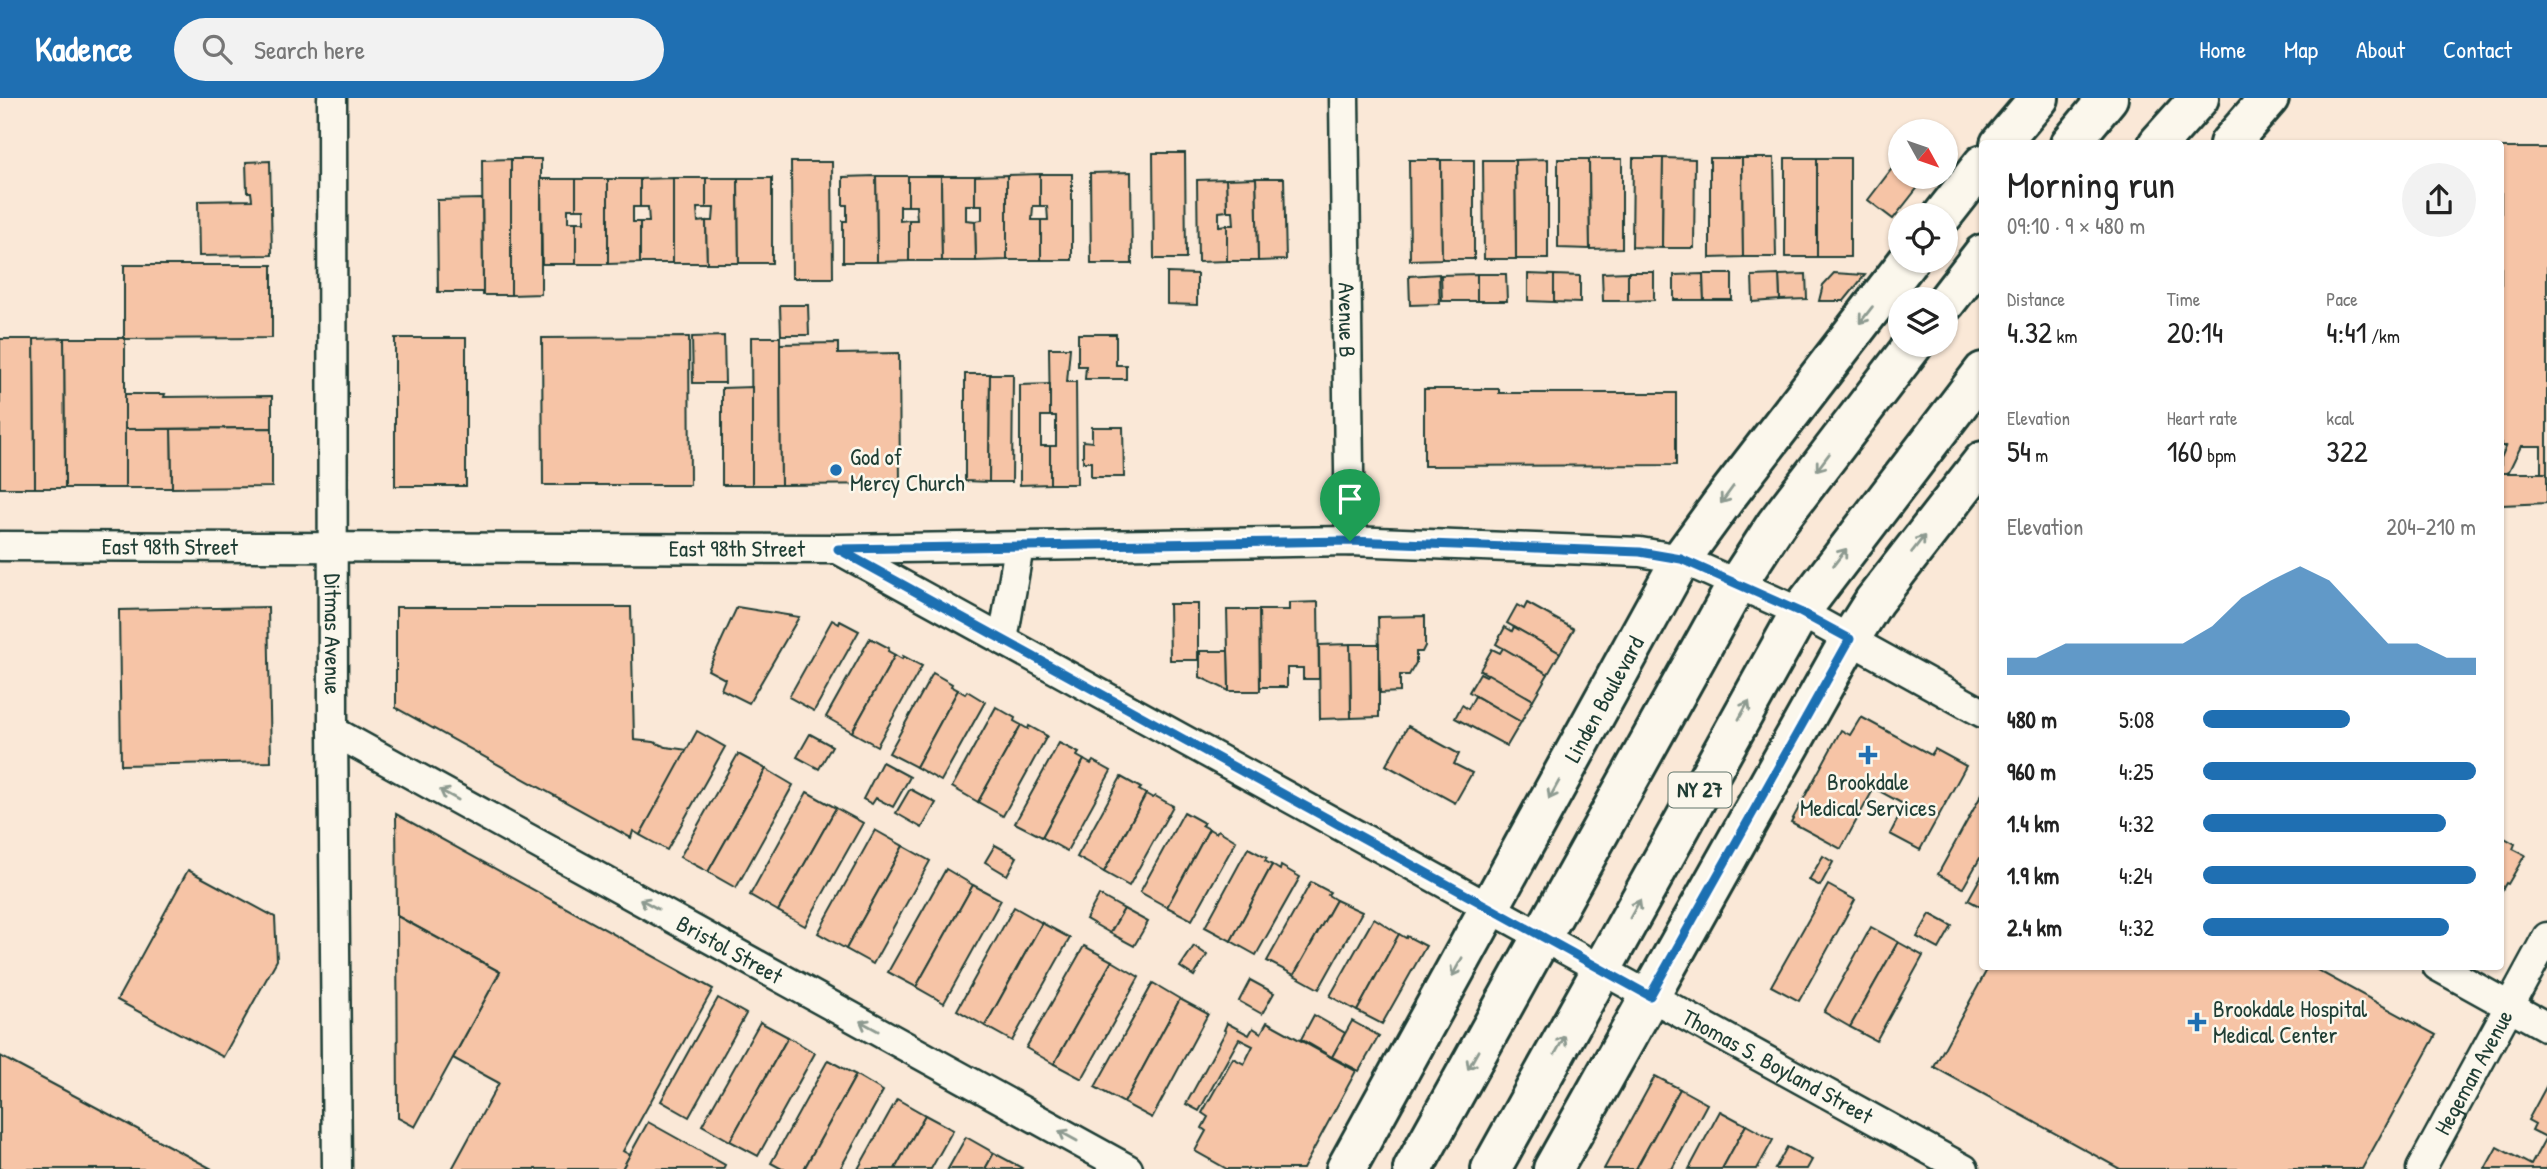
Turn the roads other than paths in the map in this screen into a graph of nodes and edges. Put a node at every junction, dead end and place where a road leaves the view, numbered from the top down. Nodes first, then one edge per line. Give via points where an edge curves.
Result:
1 (332, 98) edge
2 (1344, 98) edge
3 (2039, 98) edge
4 (2108, 98) edge
5 (2199, 98) edge
6 (2269, 98) edge
7 (2003, 140) edge
8 (2073, 140) edge
9 (2162, 140) edge
10 (2232, 140) edge
11 (1979, 169) edge
12 (1952, 203) edge
13 (1979, 259) edge
14 (1899, 273) edge
15 (1958, 287) edge
16 (1904, 357) edge
17 (1979, 377) edge
18 (1979, 466) edge
19 (1350, 541) junction
20 (0, 546) edge
21 (334, 547) junction
22 (1018, 547) junction
23 (838, 549) junction
24 (1681, 559) junction
25 (1737, 584) junction
26 (1800, 612) junction
27 (1850, 639) junction
28 (1003, 640) junction
29 (1979, 711) edge
30 (333, 731) junction
31 (1490, 907) junction
32 (1542, 936) junction
33 (2547, 937) edge
34 (1602, 969) junction
35 (2444, 970) edge
36 (1650, 996) junction
37 (2509, 1006) junction
38 (2547, 1027) edge
39 (337, 1169) edge
40 (1128, 1169) edge
41 (1346, 1169) edge
42 (1413, 1169) edge
43 (1491, 1169) edge
44 (1553, 1169) edge
45 (1964, 1169) edge
46 (2421, 1169) edge

1 - 21 street, Ditmas Avenue
2 - 19 street, Avenue B
3 - 7 main road
4 - 8 main road
5 - 9 main road
6 - 10 main road
11 - 12 main road
13 - 15 main road
14 -> 24 main road, Linden Boulevard
16 -> 25 main road, NY 27 via 1776,524
26 -> 17 main road, NY 27
27 -> 18 main road
19 - 22 street, East 98th Street
19 - 24 street, East 98th Street via 1640,552
20 - 21 street, East 98th Street
21 - 23 street, East 98th Street
21 - 30 street, Ditmas Avenue
22 - 23 street, East 98th Street
22 - 28 street
23 - 28 street, Thomas S. Boyland Street
24 - 25 street, East 98th Street
24 -> 31 main road, Linden Boulevard
25 - 26 street, East 98th Street
25 - 32 main road, NY 27
26 - 27 street, East 98th Street
34 -> 26 main road, NY 27
27 - 29 street, East 98th Street
27 - 36 main road
28 - 31 street, Thomas S. Boyland Street
30 - 39 street, Ditmas Avenue
40 -> 30 street, Bristol Street
31 - 32 street, Thomas S. Boyland Street
31 -> 41 main road, Linden Boulevard
32 - 34 street, Thomas S. Boyland Street
32 -> 42 main road, NY 27
33 - 37 street, Hegeman Avenue
34 - 36 street, Thomas S. Boyland Street
43 -> 34 main road, NY 27
35 - 37 street
36 - 44 main road
36 - 45 street, Thomas S. Boyland Street
37 - 38 street
37 - 46 street, Hegeman Avenue

